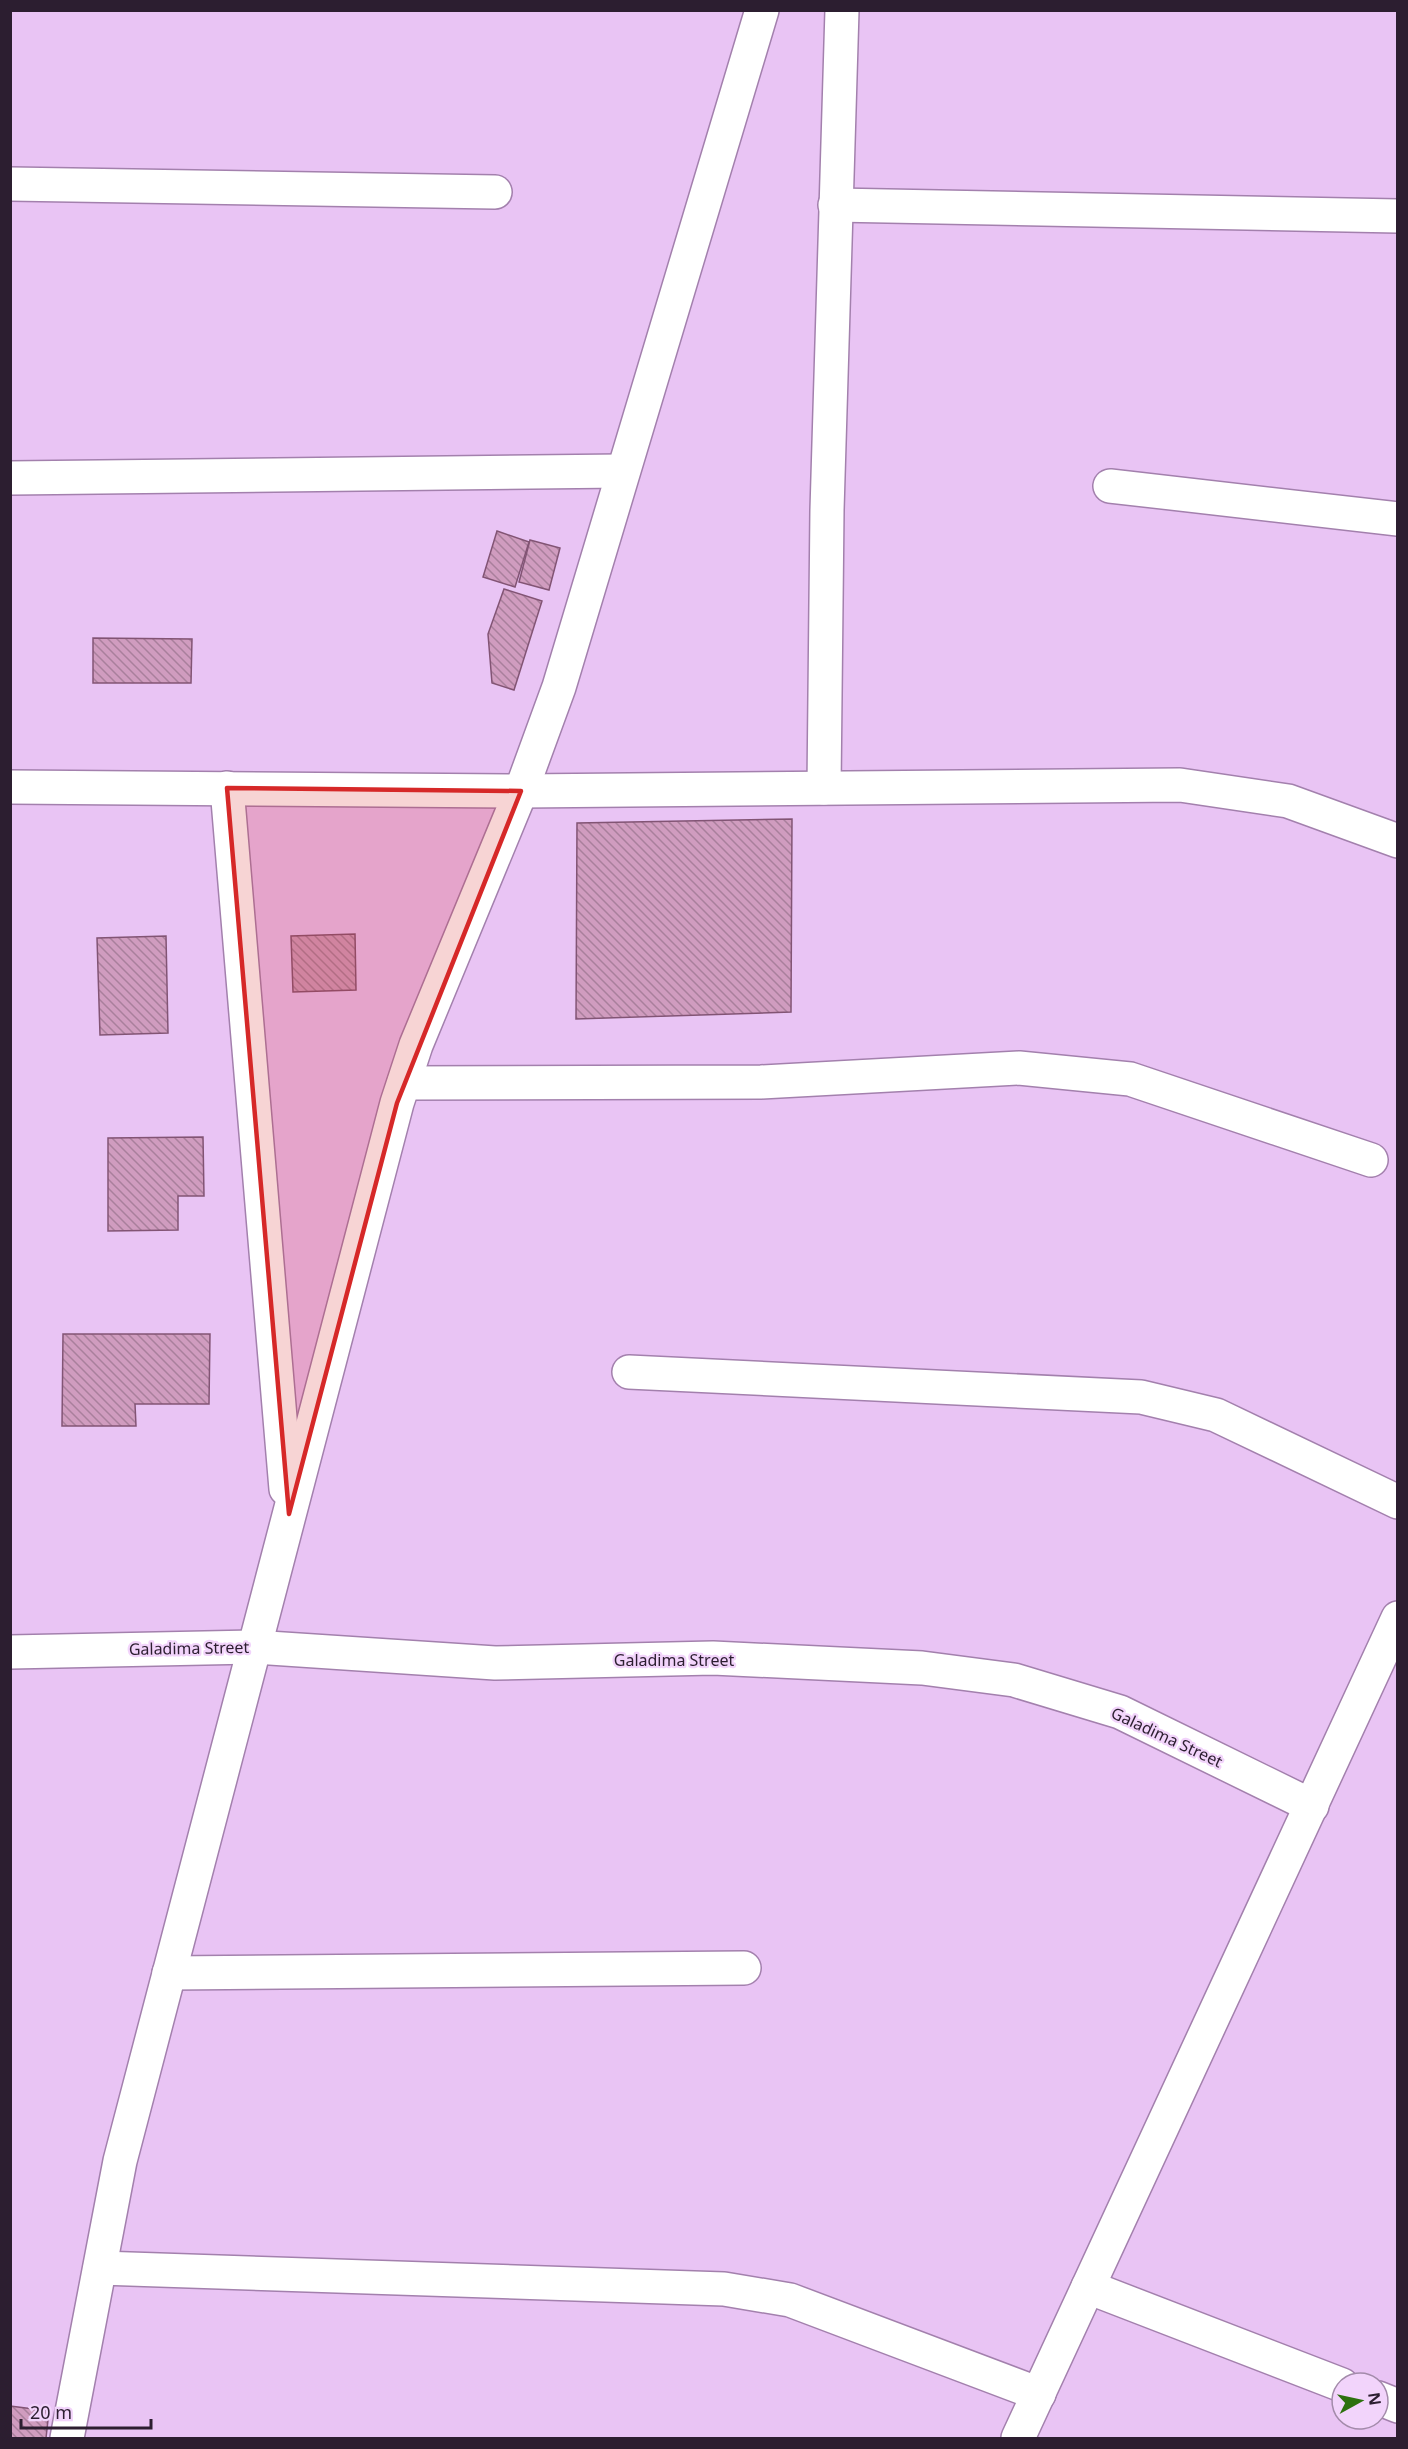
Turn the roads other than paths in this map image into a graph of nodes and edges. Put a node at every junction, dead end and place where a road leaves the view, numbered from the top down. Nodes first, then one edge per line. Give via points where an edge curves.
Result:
1 (762, 10) edge
2 (842, 10) edge
3 (10, 184) edge
4 (495, 192) dead end
5 (836, 205) junction
6 (1398, 216) edge
7 (623, 471) junction
8 (10, 478) edge
9 (1110, 486) dead end
10 (1398, 519) edge
11 (10, 787) edge
12 (227, 788) junction
13 (825, 788) junction
14 (520, 791) junction
15 (1398, 841) edge
16 (404, 1083) junction
17 (1371, 1161) dead end
18 (629, 1372) dead end
19 (1398, 1502) edge
20 (289, 1514) junction
21 (1398, 1618) edge
22 (253, 1647) junction
23 (10, 1652) edge
24 (1311, 1806) junction
25 (744, 1968) dead end
26 (169, 1974) junction
27 (100, 2268) junction
28 (1088, 2287) junction
29 (1330, 2380) edge
30 (1039, 2394) junction
31 (67, 2439) edge
32 (1018, 2439) edge

1 - 7 street
2 - 5 street
3 - 4 street
5 - 6 street
5 - 13 street via 827,510
7 - 8 street
7 - 14 street via 559,687
9 - 10 street
11 - 12 street
12 - 14 street
12 - 20 street
13 - 14 street
13 - 15 street via 1180,785 1288,801
14 - 16 street
16 - 17 street via 761,1082 1019,1068 1130,1079
16 - 20 street
18 - 19 street via 1141,1397 1216,1415
20 - 22 street
21 - 24 street
22 - 23 street, Galadima Street
22 - 24 street, Galadima Street via 495,1663 713,1658 922,1668 1014,1680 1120,1712
22 - 26 street
24 - 28 street
25 - 26 street
26 - 27 street via 120,2161
27 - 30 street via 724,2289 790,2300
27 - 31 street
28 - 29 street
28 - 30 street
30 - 32 street

